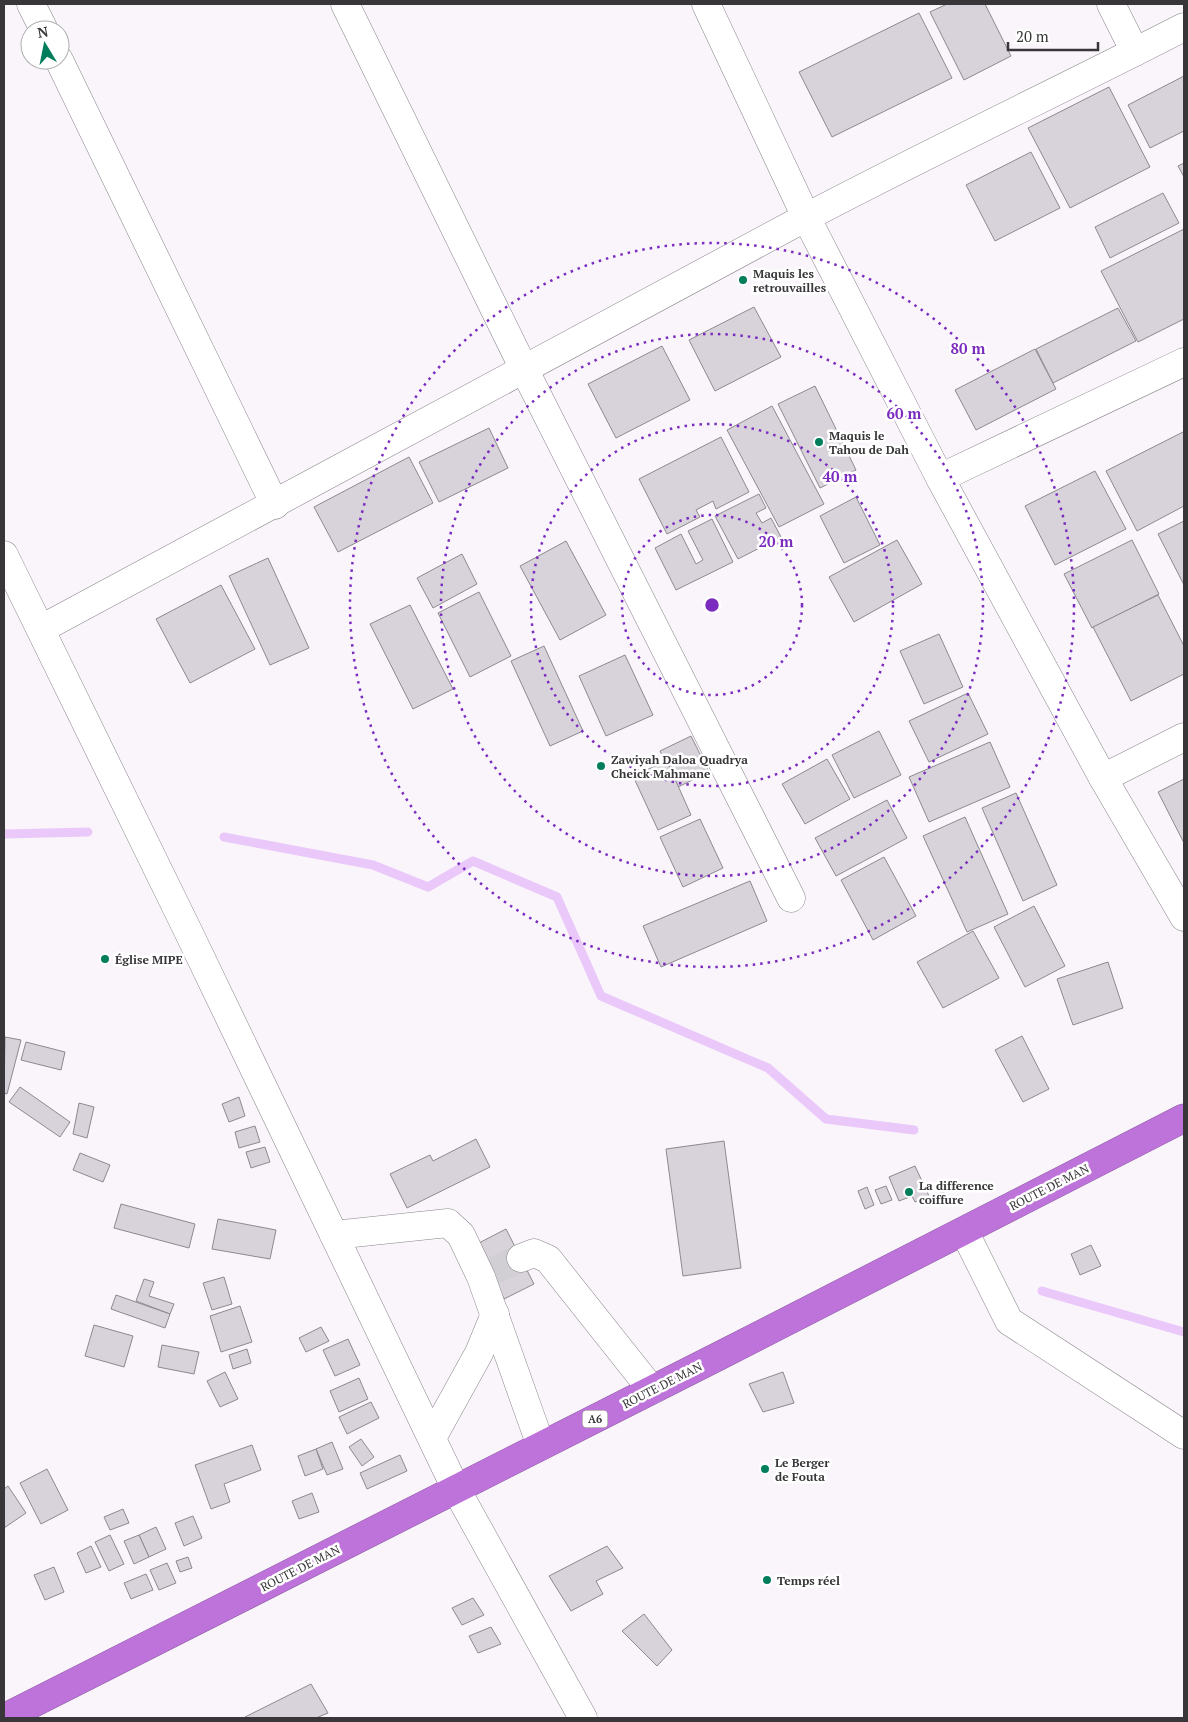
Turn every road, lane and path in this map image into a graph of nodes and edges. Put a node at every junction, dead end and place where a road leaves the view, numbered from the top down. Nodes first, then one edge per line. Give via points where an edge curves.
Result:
1 (31, 4) edge
2 (345, 4) edge
3 (706, 4) edge
4 (1111, 4) edge
5 (39, 20) edge
6 (1184, 27) edge
7 (1135, 52) junction
8 (64, 70) edge
9 (806, 217) junction
10 (1184, 362) edge
11 (523, 367) junction
12 (940, 478) junction
13 (275, 504) junction
14 (4, 555) edge
15 (41, 629) junction
16 (1184, 737) edge
17 (1103, 778) junction
18 (791, 898) dead end
19 (1184, 917) edge
20 (1184, 1118) edge
21 (964, 1230) junction
22 (334, 1234) junction
23 (521, 1258) tunnel mouth
24 (495, 1314) junction
25 (652, 1390) junction
26 (1184, 1435) edge
27 (432, 1438) junction
28 (541, 1446) junction
29 (456, 1489) junction
30 (4, 1718) edge
31 (583, 1718) edge

1 - 5 street
2 - 11 street
3 - 9 street
4 - 7 street
6 - 7 street
7 - 9 street
8 - 13 street
9 - 11 street
9 - 12 street
10 - 12 street
11 - 13 street
11 - 18 street
12 - 17 street
13 - 15 street
14 - 15 street
15 - 22 street
16 - 17 street
17 - 19 street
20 - 21 highway, ROUTE DE MAN / A6
21 - 25 highway, ROUTE DE MAN / A6
21 - 26 street via 1009,1321
22 - 24 street via 448,1224 461,1235 486,1274
22 - 27 street
23 - 25 street via 534,1252 548,1259
24 - 27 street via 478,1353
24 - 28 street
25 - 28 highway, ROUTE DE MAN / A6
27 - 29 street
28 - 29 highway, ROUTE DE MAN / A6
29 - 30 highway, ROUTE DE MAN / A6
29 - 31 street

